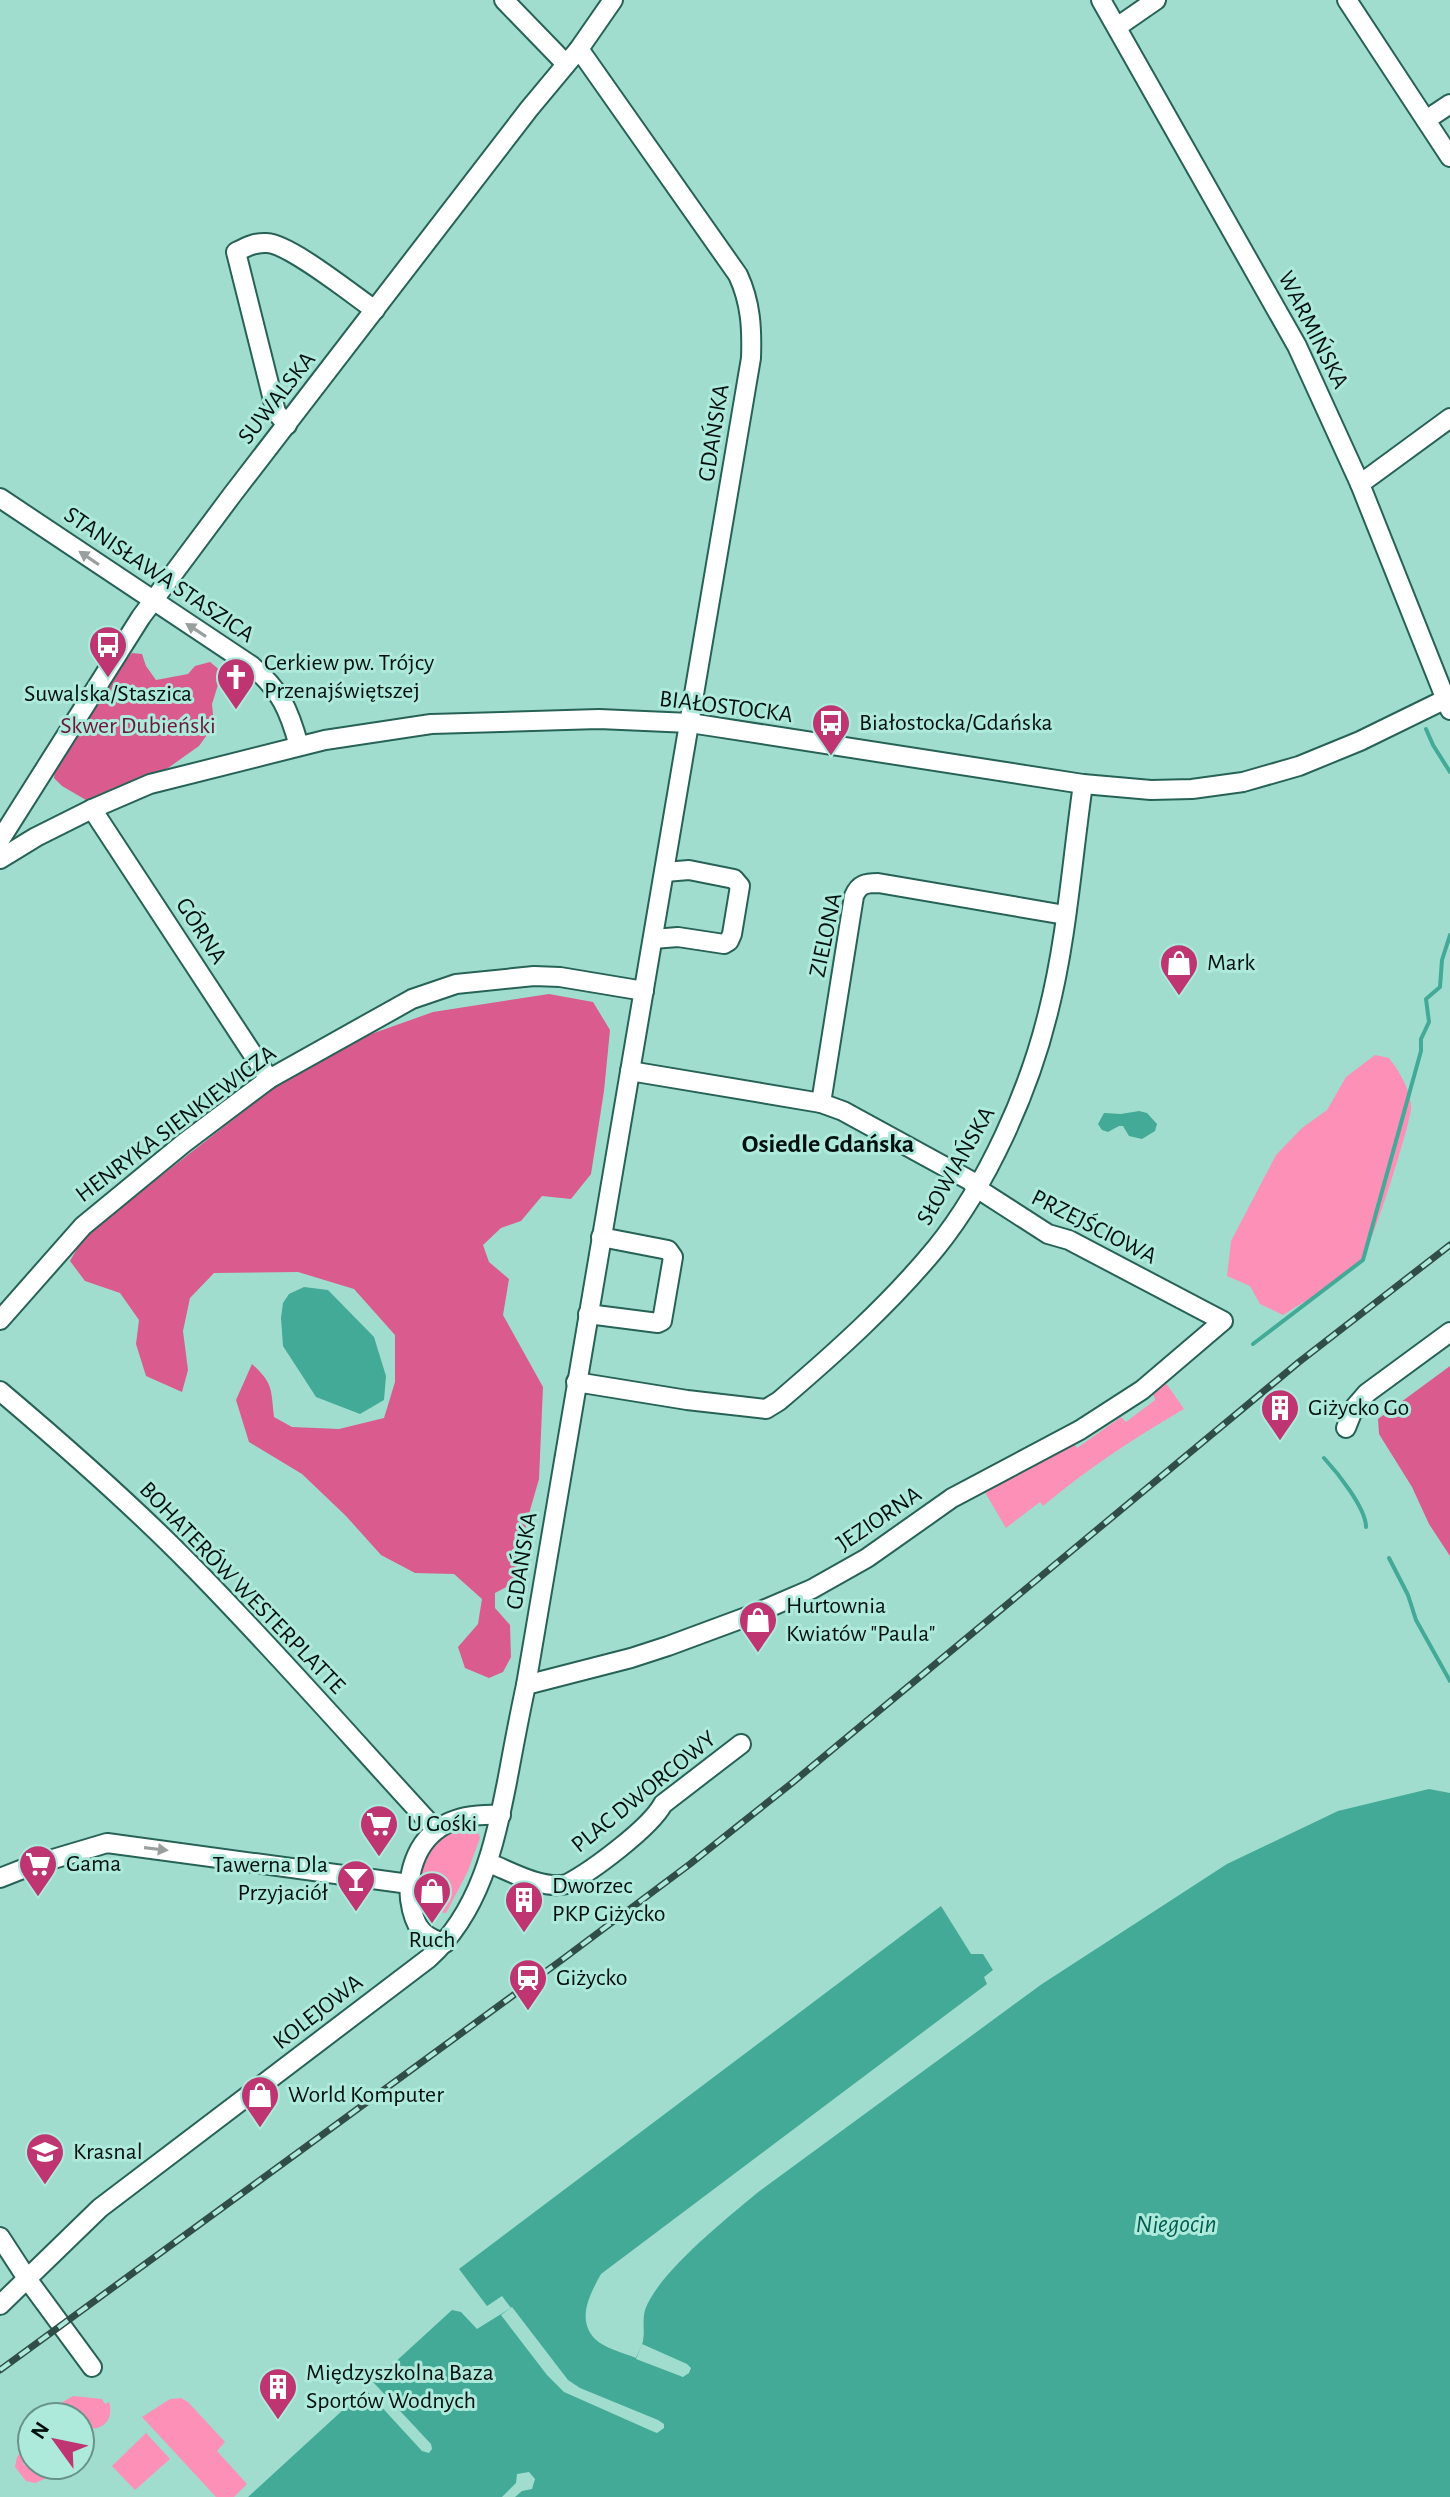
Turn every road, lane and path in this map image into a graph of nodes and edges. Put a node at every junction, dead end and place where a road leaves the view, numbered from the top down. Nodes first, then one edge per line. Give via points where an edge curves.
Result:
1 (504, 0) edge
2 (613, 0) edge
3 (1101, 0) edge
4 (1156, 0) edge
5 (1347, 0) edge
6 (1117, 27) junction
7 (579, 49) junction
8 (566, 64) junction
9 (1450, 104) edge
10 (1426, 120) junction
11 (1450, 157) edge
12 (375, 310) junction
13 (1450, 418) edge
14 (287, 425) junction
15 (1360, 484) junction
16 (0, 498) edge
17 (153, 602) junction
18 (1448, 702) edge
19 (690, 723) junction
20 (299, 746) junction
21 (1083, 784) junction
22 (92, 809) junction
23 (0, 840) edge
24 (0, 859) edge
25 (665, 872) junction
26 (1065, 915) junction
27 (653, 939) junction
28 (644, 991) junction
29 (630, 1071) junction
30 (269, 1079) junction
31 (821, 1103) junction
32 (975, 1187) junction
33 (601, 1237) junction
34 (588, 1314) junction
35 (0, 1320) edge
36 (1223, 1321) joint
37 (1450, 1332) edge
38 (576, 1382) junction
39 (0, 1391) edge
40 (1346, 1428) dead end
41 (526, 1685) junction
42 (741, 1744) dead end
43 (501, 1815) junction
44 (436, 1830) junction
45 (489, 1863) junction
46 (0, 1878) edge
47 (409, 1884) junction
48 (445, 1943) junction
49 (0, 2237) edge
50 (28, 2280) junction
51 (0, 2305) edge
52 (92, 2367) dead end

1 - 8 street
2 - 7 street, SUWALSKA
3 - 6 street, WARMIŃSKA
4 - 6 street
5 - 10 street
6 - 15 street, WARMIŃSKA via 1297,346
7 - 8 street, SUWALSKA
7 - 19 street, GDAŃSKA via 722,250 749,304 751,358
8 - 12 street, SUWALSKA
9 - 10 street
10 - 11 street
12 - 14 street, SUWALSKA
12 - 14 street via 269,242 236,252 276,412
13 - 15 street
14 - 17 street, SUWALSKA
15 - 18 street, WARMIŃSKA
17 -> 16 street, STANISŁAWA STASZICA
20 -> 17 street, STANISŁAWA STASZICA via 285,703 266,679
17 - 23 street, SUWALSKA
18 - 21 street, BIAŁOSTOCKA via 1278,774 1243,782 1151,790
19 - 20 street, BIAŁOSTOCKA via 444,723
19 - 21 street, BIAŁOSTOCKA
19 - 25 street, GDAŃSKA
20 - 22 street, BIAŁOSTOCKA via 150,784
21 - 26 street, SŁOWIAŃSKA
22 - 24 street, BIAŁOSTOCKA
22 - 30 street, GÓRNA
25 - 27 street, GDAŃSKA
25 - 27 street via 689,870 738,882 732,934 724,944
26 - 31 street, ZIELONA via 878,883 857,889
26 - 32 street, SŁOWIAŃSKA via 1038,1048 1012,1119
27 - 28 street, GDAŃSKA
28 - 29 street, GDAŃSKA
28 - 30 street, HENRYKA SIENKIEWICZA via 560,977 456,984 412,999
29 - 31 street, PRZEJŚCIOWA
29 - 33 street, GDAŃSKA
30 - 35 street, HENRYKA SIENKIEWICZA via 108,1202
31 - 32 street, PRZEJŚCIOWA via 894,1137
32 - 36 street, PRZEJŚCIOWA via 1048,1234
32 - 38 street, SŁOWIAŃSKA via 936,1248 900,1288 766,1409
33 - 34 street, GDAŃSKA
33 - 34 street via 668,1250 671,1271 662,1321
34 - 38 street, GDAŃSKA
36 - 41 street, JEZIORNA via 1142,1390 1080,1430 952,1498 812,1589 668,1646
37 - 40 street via 1367,1393
38 - 41 street, GDAŃSKA
39 - 44 street, BOHATERÓW WESTERPLATTE via 79,1457 188,1562
41 - 43 street, GDAŃSKA
42 - 45 street, PLAC DWORCOWY via 663,1804 641,1831 567,1884 547,1884
43 - 44 street via 461,1818
43 - 45 street
44 - 47 street via 422,1846
45 - 48 street via 476,1895
46 -> 47 street via 107,1843
47 - 48 street via 421,1931
48 - 50 street, KOLEJOWA via 100,2208
49 - 50 street
50 - 51 street, KOLEJOWA
50 - 52 street

